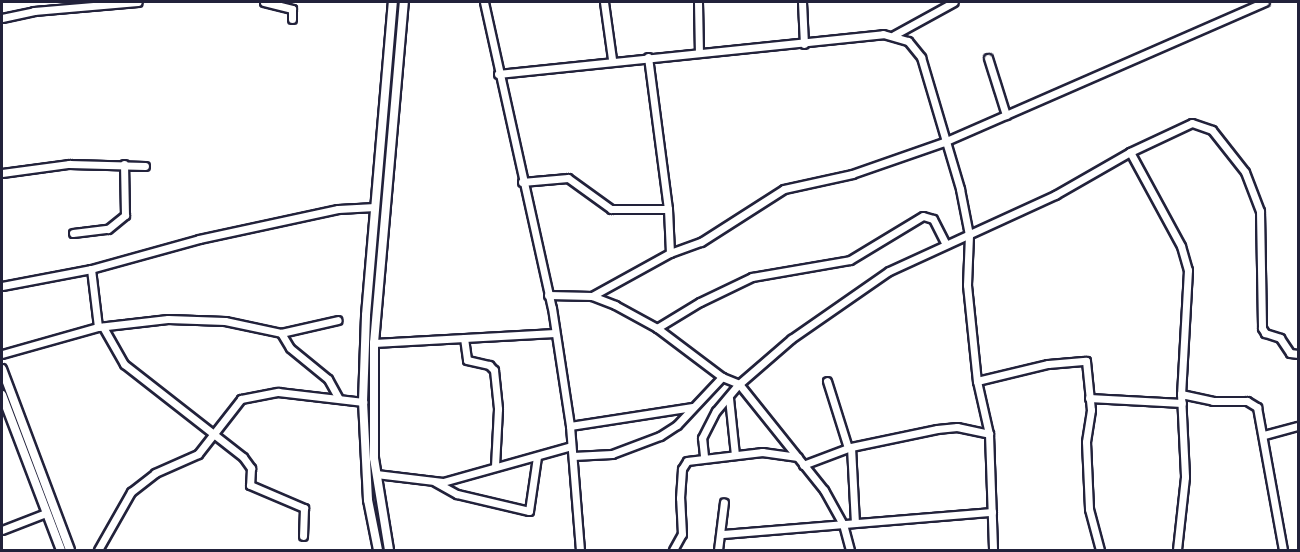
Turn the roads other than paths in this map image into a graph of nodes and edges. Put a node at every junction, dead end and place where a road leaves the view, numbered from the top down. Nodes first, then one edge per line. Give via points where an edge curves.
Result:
1 (138, 2) edge
2 (264, 2) edge
3 (393, 2) edge
4 (404, 2) edge
5 (484, 2) edge
6 (604, 2) edge
7 (698, 2) edge
8 (802, 2) edge
9 (954, 2) edge
10 (1265, 2) edge
11 (942, 4) edge
12 (2, 18) edge
13 (292, 18) dead end
14 (894, 35) junction
15 (804, 44) junction
16 (699, 52) junction
17 (648, 57) junction
18 (988, 58) dead end
19 (612, 60) junction
20 (498, 74) junction
21 (1006, 115) junction
22 (944, 142) junction
23 (1130, 152) junction
24 (124, 164) junction
25 (145, 166) dead end
26 (2, 173) edge
27 (522, 182) junction
28 (375, 207) junction
29 (668, 209) junction
30 (73, 233) dead end
31 (969, 235) junction
32 (945, 243) junction
33 (670, 253) junction
34 (91, 269) junction
35 (2, 286) edge
36 (548, 295) junction
37 (592, 297) junction
38 (338, 320) dead end
39 (100, 327) junction
40 (657, 328) junction
41 (281, 333) junction
42 (555, 333) junction
43 (464, 338) junction
44 (374, 343) junction
45 (2, 354) edge
46 (1299, 354) edge
47 (2, 369) edge
48 (722, 377) junction
49 (827, 381) dead end
50 (977, 381) junction
51 (739, 384) junction
52 (1181, 394) junction
53 (2, 395) edge
54 (338, 398) junction
55 (729, 398) junction
56 (1089, 398) junction
57 (363, 402) junction
58 (1182, 403) junction
59 (696, 406) junction
60 (570, 426) junction
61 (1299, 426) edge
62 (988, 434) junction
63 (213, 435) junction
64 (1264, 435) junction
65 (571, 446) junction
66 (850, 447) junction
67 (735, 455) junction
68 (573, 456) junction
69 (704, 456) junction
70 (537, 457) junction
71 (798, 457) junction
72 (803, 465) junction
73 (495, 467) junction
74 (376, 474) junction
75 (435, 482) junction
76 (724, 502) dead end
77 (992, 512) junction
78 (46, 513) junction
79 (855, 523) junction
80 (843, 524) junction
81 (2, 530) edge
82 (723, 534) junction
83 (303, 536) dead end
84 (61, 550) edge
85 (70, 550) edge
86 (98, 550) edge
87 (378, 550) edge
88 (388, 550) edge
89 (580, 550) edge
90 (673, 550) edge
91 (718, 550) edge
92 (850, 550) edge
93 (993, 550) edge
94 (1100, 550) edge
95 (1177, 550) edge
96 (1282, 550) edge

1 - 12 street via 34,10
2 - 13 street via 292,9
3 - 28 street
4 - 44 street
5 - 20 street
6 - 19 street
7 - 16 street
8 - 15 street
9 - 11 street
10 - 21 street
11 - 14 street
14 - 15 street
14 - 22 street via 908,41 921,57
15 - 16 street
16 - 17 street
17 - 19 street
17 - 29 street
18 - 21 street
19 - 20 street
20 - 27 street
21 - 22 street
22 - 31 street via 960,189
22 - 33 street via 852,174 784,189 701,242
23 - 31 street via 1055,195
23 - 46 street via 1192,123 1212,130 1223,141 1245,171 1260,211 1263,328 1265,333 1280,338 1290,353
23 - 52 street via 1180,246 1188,270
24 - 25 street
24 - 26 street via 69,164
24 - 30 street via 125,215 108,229
27 - 29 street via 568,178 611,209
27 - 36 street
28 - 34 street via 338,209 199,239
28 - 57 street
29 - 33 street
31 - 32 street
31 - 50 street via 967,285
32 - 40 street via 933,219 923,216 850,260 752,278
32 - 51 street via 889,271 791,339
33 - 37 street
34 - 35 street
34 - 39 street
36 - 37 street
36 - 42 street
37 - 40 street
38 - 41 street
39 - 41 street via 204,319 266,327
39 - 45 street
39 - 63 street via 124,364
40 - 48 street
41 - 54 street via 290,348 328,379
42 - 43 street
42 - 60 street
43 - 44 street
43 - 73 street via 467,360 489,364 494,370 498,409
44 - 74 street
47 - 85 street
48 - 51 street
48 - 59 street
49 - 66 street
50 - 56 street via 1085,360
50 - 62 street
51 - 55 street
51 - 71 street
52 - 58 street
52 - 64 street via 1254,403
53 - 78 street
54 - 57 street
54 - 63 street via 274,392 241,399
55 - 67 street
55 - 69 street via 716,411 702,438
56 - 58 street
56 - 94 street via 1089,509
57 - 87 street via 368,500
58 - 95 street via 1185,477
59 - 60 street via 654,416 607,418
59 - 68 street via 660,436 612,454
60 - 65 street
61 - 64 street
62 - 66 street via 947,428
62 - 77 street
63 - 83 street via 245,460 251,471 250,485 304,508
63 - 86 street via 190,460 155,473 131,492
64 - 96 street
65 - 68 street
65 - 70 street
66 - 72 street
66 - 79 street
67 - 69 street
67 - 71 street via 770,452
68 - 89 street
69 - 90 street via 687,461 682,469 682,534
70 - 73 street
70 - 75 street via 529,511 457,494
71 - 72 street
72 - 80 street
73 - 75 street
74 - 75 street
74 - 88 street
76 - 82 street
77 - 79 street
77 - 93 street
78 - 81 street
78 - 84 street
79 - 80 street
80 - 82 street
80 - 92 street
82 - 91 street

